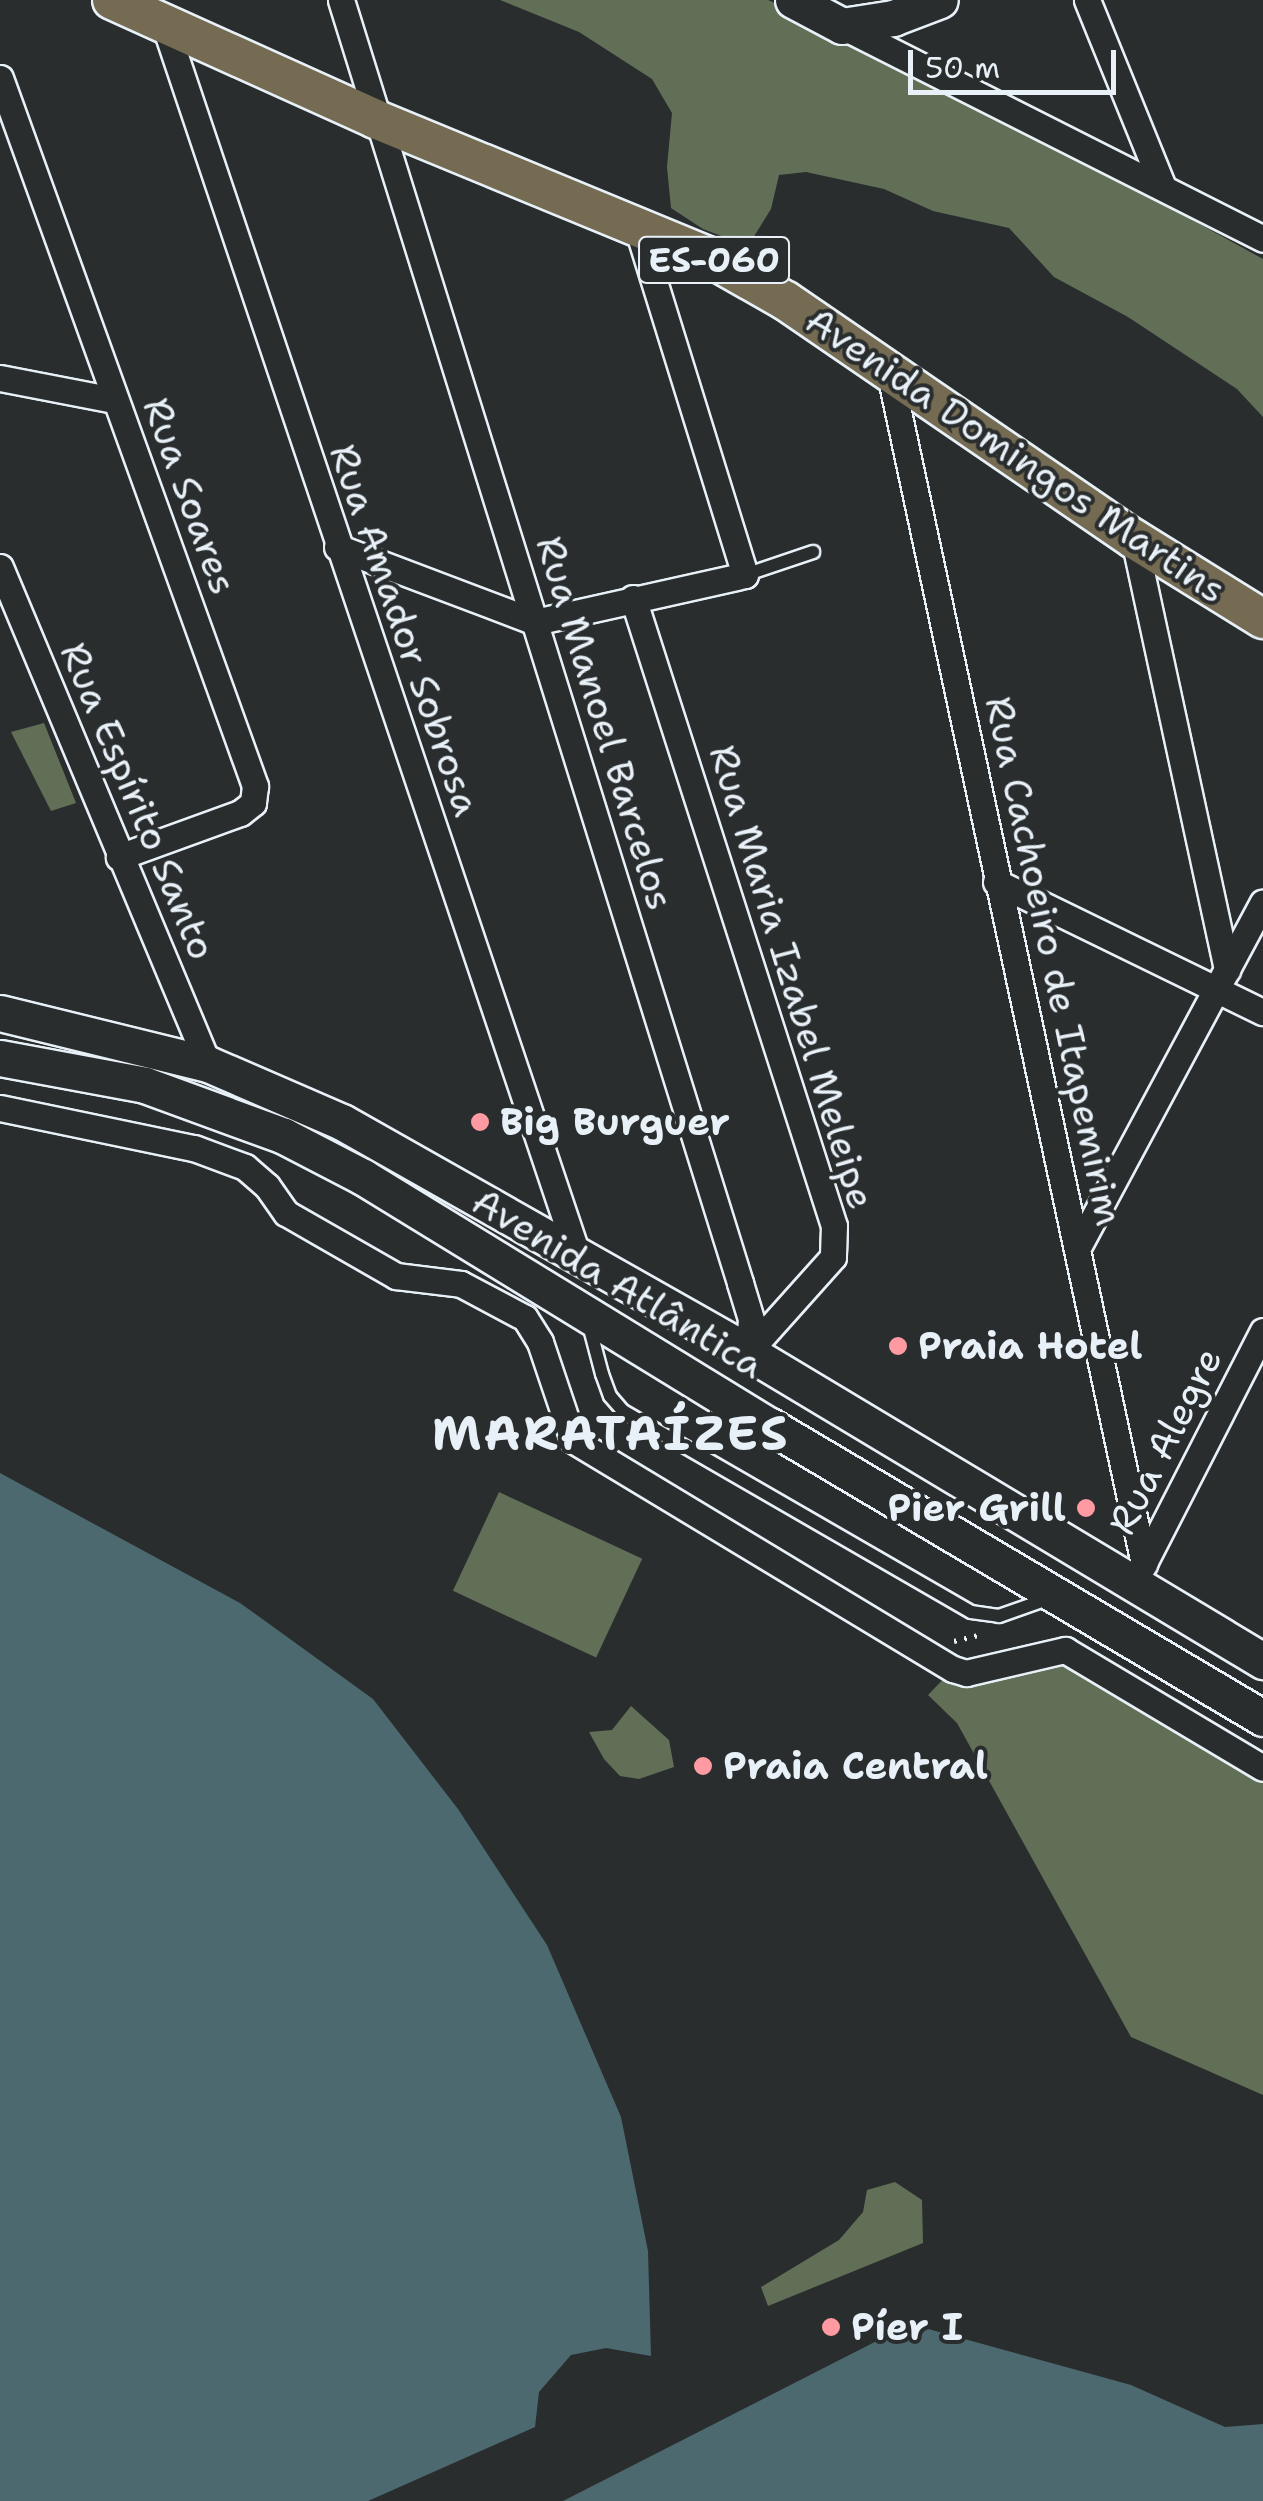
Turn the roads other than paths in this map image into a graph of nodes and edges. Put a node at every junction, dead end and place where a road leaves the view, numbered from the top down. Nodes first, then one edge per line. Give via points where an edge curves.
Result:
1 (112, 0) edge
2 (341, 0) edge
3 (793, 0) edge
4 (940, 0) edge
5 (1087, 0) edge
6 (889, 9) edge
7 (164, 23) junction
8 (842, 26) junction
9 (0, 78) edge
10 (376, 119) junction
11 (1162, 185) junction
12 (637, 227) junction
13 (1263, 239) edge
14 (890, 374) junction
15 (0, 378) edge
16 (114, 400) junction
17 (1134, 538) junction
18 (337, 547) junction
19 (813, 552) dead end
20 (0, 568) edge
21 (744, 575) junction
22 (634, 598) junction
23 (1263, 619) edge
24 (535, 622) junction
25 (119, 856) junction
26 (996, 882) junction
27 (1263, 902) edge
28 (1221, 979) junction
29 (0, 1012) edge
30 (1263, 1012) edge
31 (0, 1058) edge
32 (208, 1064) junction
33 (0, 1108) edge
34 (1078, 1247) junction
35 (579, 1260) junction
36 (587, 1314) junction
37 (1263, 1331) edge
38 (748, 1352) junction
39 (1139, 1575) junction
40 (1055, 1596) junction
41 (1263, 1661) edge
42 (1263, 1718) edge
43 (1263, 1768) edge

1 - 7 main road, Avenida Domingos Martins / ES-060
2 - 10 street, Rua Manoel Barcelos
3 - 8 street
4 - 6 street
5 - 11 street
6 - 8 street
7 - 10 main road, Avenida Domingos Martins / ES-060
7 - 18 street, Rua Amador Sobrosa
8 - 11 street
9 - 16 street, Rua Soares
10 - 12 main road, Avenida Domingos Martins / ES-060
10 - 24 street, Rua Manoel Barcelos
11 - 13 street
12 - 14 main road, Avenida Domingos Martins / ES-060 via 786,301
12 - 21 street
14 - 17 main road, Avenida Domingos Martins / ES-060
14 - 26 street, Rua Cachoeiro de Itapemirim
15 - 16 street
16 - 25 street, Rua Soares via 256,796 240,814
17 - 23 main road, Avenida Domingos Martins / ES-060
17 - 28 street
18 - 24 street
18 - 35 street, Rua Amador Sobrosa
19 - 21 lane
20 - 25 street, Rua Espírito Santo
21 - 22 street
22 - 24 street
22 - 38 street, Rua Maria Izabel Meleipe via 834,1226 826,1267
24 - 38 street, Rua Manoel Barcelos via 740,1282 750,1320
25 - 32 street, Rua Espírito Santo
26 - 28 street
26 - 34 street, Rua Cachoeiro de Itapemirim
27 - 28 street
28 - 30 street
28 - 34 street
29 - 32 street, Avenida Atlântica
31 - 36 street, Avenida Atlântica via 145,1085 284,1136
32 - 35 street, Avenida Atlântica via 342,1122
33 - 43 street via 194,1148 245,1167 286,1213 396,1276 461,1284 525,1318 540,1342 573,1440 953,1669 966,1673 1065,1650
34 - 39 street, Rua Cachoeiro de Itapemirim
35 - 38 street, Avenida Atlântica
36 - 40 street, Avenida Atlântica
36 - 40 lane via 610,1396 623,1411 970,1612 999,1616
37 - 39 street, Rua Alegre
38 - 39 street, Avenida Atlântica
39 - 41 street, Avenida Atlântica
40 - 42 street, Avenida Atlântica

